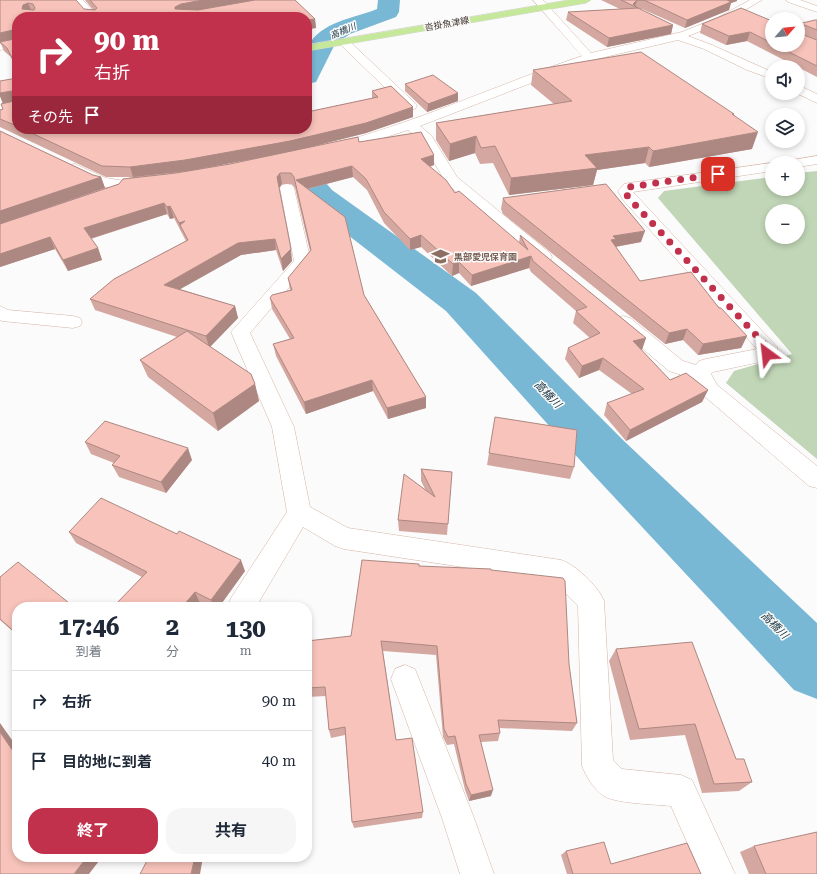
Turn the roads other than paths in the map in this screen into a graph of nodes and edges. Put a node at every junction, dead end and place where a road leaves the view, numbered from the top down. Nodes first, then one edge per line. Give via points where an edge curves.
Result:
1 (78, 0) edge
2 (586, 0) edge
3 (791, 0) edge
4 (753, 1) edge
5 (542, 3) edge
6 (817, 9) edge
7 (738, 11) junction
8 (89, 12) edge
9 (752, 17) edge
10 (677, 33) junction
11 (344, 42) junction
12 (12, 45) edge
13 (0, 47) edge
14 (312, 47) edge
15 (589, 57) junction
16 (765, 73) edge
17 (805, 93) edge
18 (817, 99) edge
19 (425, 120) junction
20 (411, 126) junction
21 (322, 151) edge
22 (817, 160) edge
23 (62, 162) edge
24 (805, 162) edge
25 (765, 168) edge
26 (287, 188) dead end
27 (103, 196) edge
28 (504, 202) edge
29 (482, 206) junction
30 (555, 266) edge
31 (609, 311) edge
32 (0, 312) edge
33 (73, 322) dead end
34 (700, 374) junction
35 (817, 478) edge
36 (299, 513) junction
37 (244, 602) edge
38 (405, 679) dead end
39 (477, 874) edge
40 (718, 874) edge

1 - 8 street
2 - 5 main road, 沓掛魚津線
3 - 6 street
4 - 7 street
5 - 11 main road, 沓掛魚津線
5 - 15 street
7 - 9 street
7 - 10 street
10 - 15 street
10 - 16 street
11 - 14 main road, 沓掛魚津線
11 - 19 street
12 - 13 street
15 - 19 street
17 - 18 street
19 - 20 street
20 - 21 street
20 - 29 street via 426,138 452,180
22 - 24 street
23 - 27 street via 103,182 126,184 117,191
25 - 34 street via 617,189 628,197 767,347 767,354 706,366
26 - 36 street via 303,262 240,332 283,427
28 - 29 street
29 - 30 street
31 - 34 street via 676,366
32 - 33 street via 2,315
34 - 35 street via 710,390
36 - 37 street
36 - 40 street via 344,538 561,571 592,601 598,766 614,784 681,791
38 - 39 street

